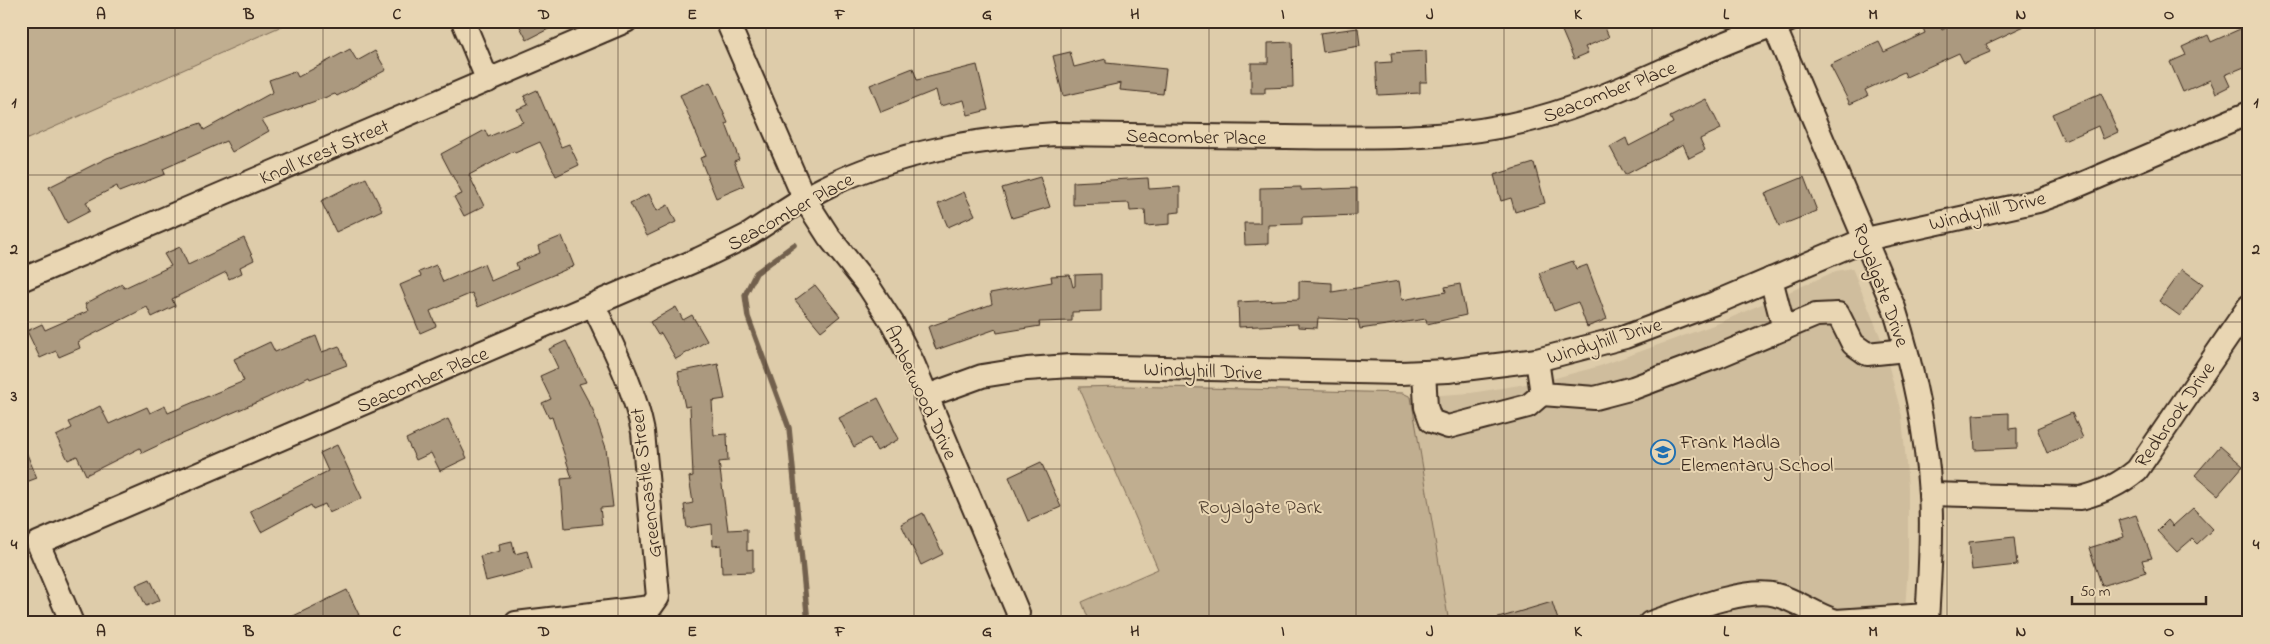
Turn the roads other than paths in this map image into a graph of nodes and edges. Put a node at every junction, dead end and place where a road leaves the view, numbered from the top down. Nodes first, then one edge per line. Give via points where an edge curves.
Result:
1 (463, 21) edge
2 (626, 21) edge
3 (727, 21) edge
4 (1778, 23) edge
5 (488, 81) junction
6 (2249, 113) edge
7 (804, 198) junction
8 (1866, 239) junction
9 (1771, 279) junction
10 (21, 280) edge
11 (594, 306) junction
12 (2249, 306) edge
13 (1784, 329) junction
14 (1906, 350) junction
15 (1537, 360) junction
16 (1424, 372) junction
17 (1542, 394) junction
18 (927, 396) junction
19 (1930, 494) junction
20 (1018, 613) dead end
21 (1927, 619) edge
22 (72, 623) edge
23 (516, 623) edge
24 (1650, 623) edge

1 - 5 street
2 - 5 street, Knoll Krest Street
3 - 7 street, Amberwood Drive
4 - 7 street, Seacomber Place via 1583,104 1475,132 1410,138 1065,134 1015,137 950,146 904,157 869,168
4 - 8 street, Royalgate Drive
5 - 10 street, Knoll Krest Street
6 - 8 street, Windyhill Drive via 2038,201
7 - 11 street, Seacomber Place via 748,235
7 - 18 street, Amberwood Drive via 893,324
8 - 9 street, Windyhill Drive
8 - 14 street, Royalgate Drive via 1894,308
9 - 13 street
9 - 15 street, Windyhill Drive via 1644,330
11 - 22 street, Seacomber Place via 38,543
11 - 23 street, Greencastle Street via 632,388 642,424 658,597 651,607
12 - 19 street, Redbrook Drive via 2137,470 2122,482 2104,492 2081,498
13 - 14 street via 1816,315 1838,314 1853,344 1867,354
13 - 17 street via 1614,393 1595,398
14 - 19 street, Royalgate Drive via 1920,413
15 - 16 street, Windyhill Drive
15 - 17 street
16 - 17 street via 1426,407 1431,421 1448,427 1528,406
16 - 18 street, Windyhill Drive via 1362,374 1070,366 982,376
18 - 20 street, Amberwood Drive
19 - 21 street, Royalgate Drive
21 - 24 street via 1836,621 1823,618 1779,595 1767,593 1745,594

